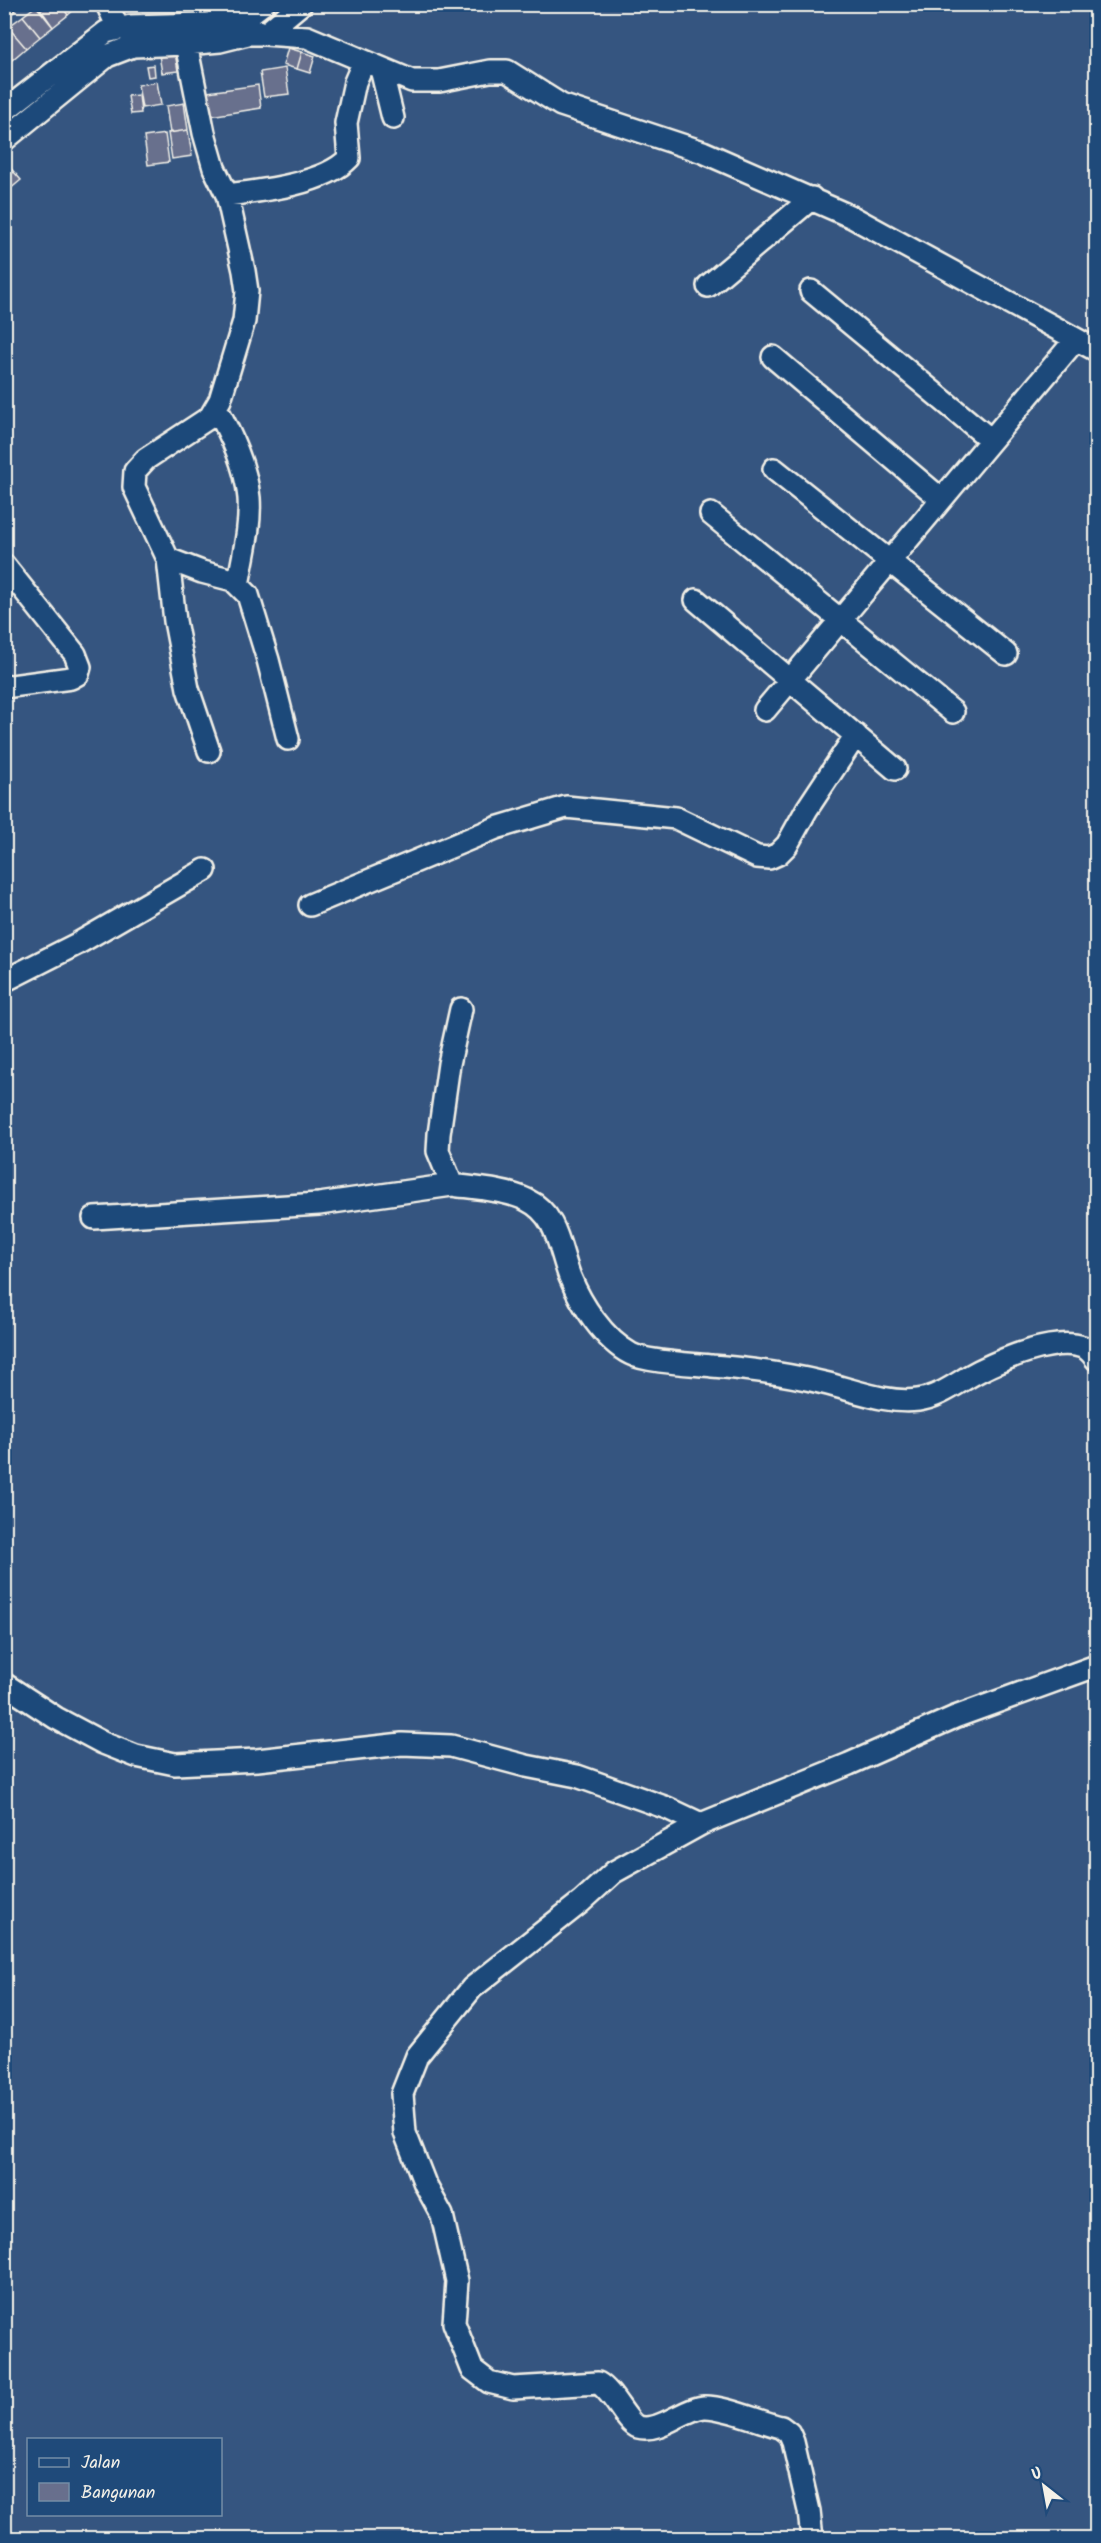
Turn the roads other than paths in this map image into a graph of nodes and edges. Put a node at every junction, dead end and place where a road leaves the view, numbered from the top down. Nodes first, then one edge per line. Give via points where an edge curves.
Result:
1 (107, 4) edge
2 (213, 4) edge
3 (263, 4) edge
4 (301, 4) edge
5 (238, 23) junction
6 (118, 28) junction
7 (265, 34) junction
8 (186, 44) junction
9 (372, 65) junction
10 (4, 111) edge
11 (393, 118) dead end
12 (4, 140) edge
13 (226, 195) junction
14 (812, 198) junction
15 (708, 286) dead end
16 (811, 291) dead end
17 (1076, 339) junction
18 (1096, 350) edge
19 (773, 357) dead end
20 (216, 407) junction
21 (991, 440) junction
22 (774, 469) dead end
23 (941, 499) junction
24 (711, 514) dead end
25 (168, 559) junction
26 (890, 560) junction
27 (4, 565) edge
28 (238, 585) junction
29 (696, 600) dead end
30 (840, 620) junction
31 (1006, 654) dead end
32 (791, 679) junction
33 (4, 687) edge
34 (765, 711) dead end
35 (953, 712) dead end
36 (856, 735) junction
37 (288, 739) dead end
38 (209, 751) dead end
39 (895, 769) dead end
40 (205, 870) dead end
41 (310, 905) dead end
42 (4, 981) edge
43 (461, 1009) dead end
44 (452, 1185) junction
45 (94, 1218) dead end
46 (1096, 1359) edge
47 (1096, 1666) edge
48 (4, 1684) edge
49 (701, 1824) junction
50 (812, 2538) edge

1 - 6 street
2 - 5 street
3 - 5 street
4 - 7 street
5 - 6 street
5 - 7 street
6 - 10 street via 93,41
7 - 8 street
7 - 9 street via 307,37
8 - 12 street via 133,46 113,52
8 - 13 street via 204,133
9 - 11 street
9 - 13 street via 355,82 346,123 349,158 342,165 286,185
9 - 14 street via 412,81 507,71 561,105 703,152
13 - 20 street via 247,291 244,321
14 - 15 street
14 - 17 street
16 - 21 street
17 - 18 street
17 - 21 street
19 - 23 street
20 - 25 street via 210,417 146,459 135,471 134,487
20 - 28 street via 241,464 249,498
21 - 23 street
22 - 26 street
23 - 26 street
24 - 30 street
25 - 28 street
25 - 38 street via 188,689
26 - 30 street
26 - 31 street
27 - 33 street via 75,654 80,667 71,678
28 - 37 street via 248,595
29 - 32 street
30 - 32 street
30 - 35 street
32 - 34 street
32 - 36 street
36 - 39 street
36 - 41 street via 787,845 769,858 757,857 676,818 566,807 496,828
40 - 42 street
43 - 44 street via 449,1064 438,1151
44 - 45 street via 319,1204
44 - 46 street via 527,1200 549,1217 580,1298 612,1339 632,1355 793,1375 895,1400 919,1400 945,1391 979,1371 1046,1346 1086,1347
47 - 49 street via 955,1718
48 - 49 street via 103,1743 165,1762 257,1760 402,1744 451,1746 577,1776
49 - 50 street via 614,1872 472,1988 417,2056 402,2094 405,2133 442,2215 457,2281 454,2323 472,2369 489,2382 513,2388 598,2383 610,2392 630,2423 638,2427 650,2427 703,2407 723,2409 781,2427 793,2442

